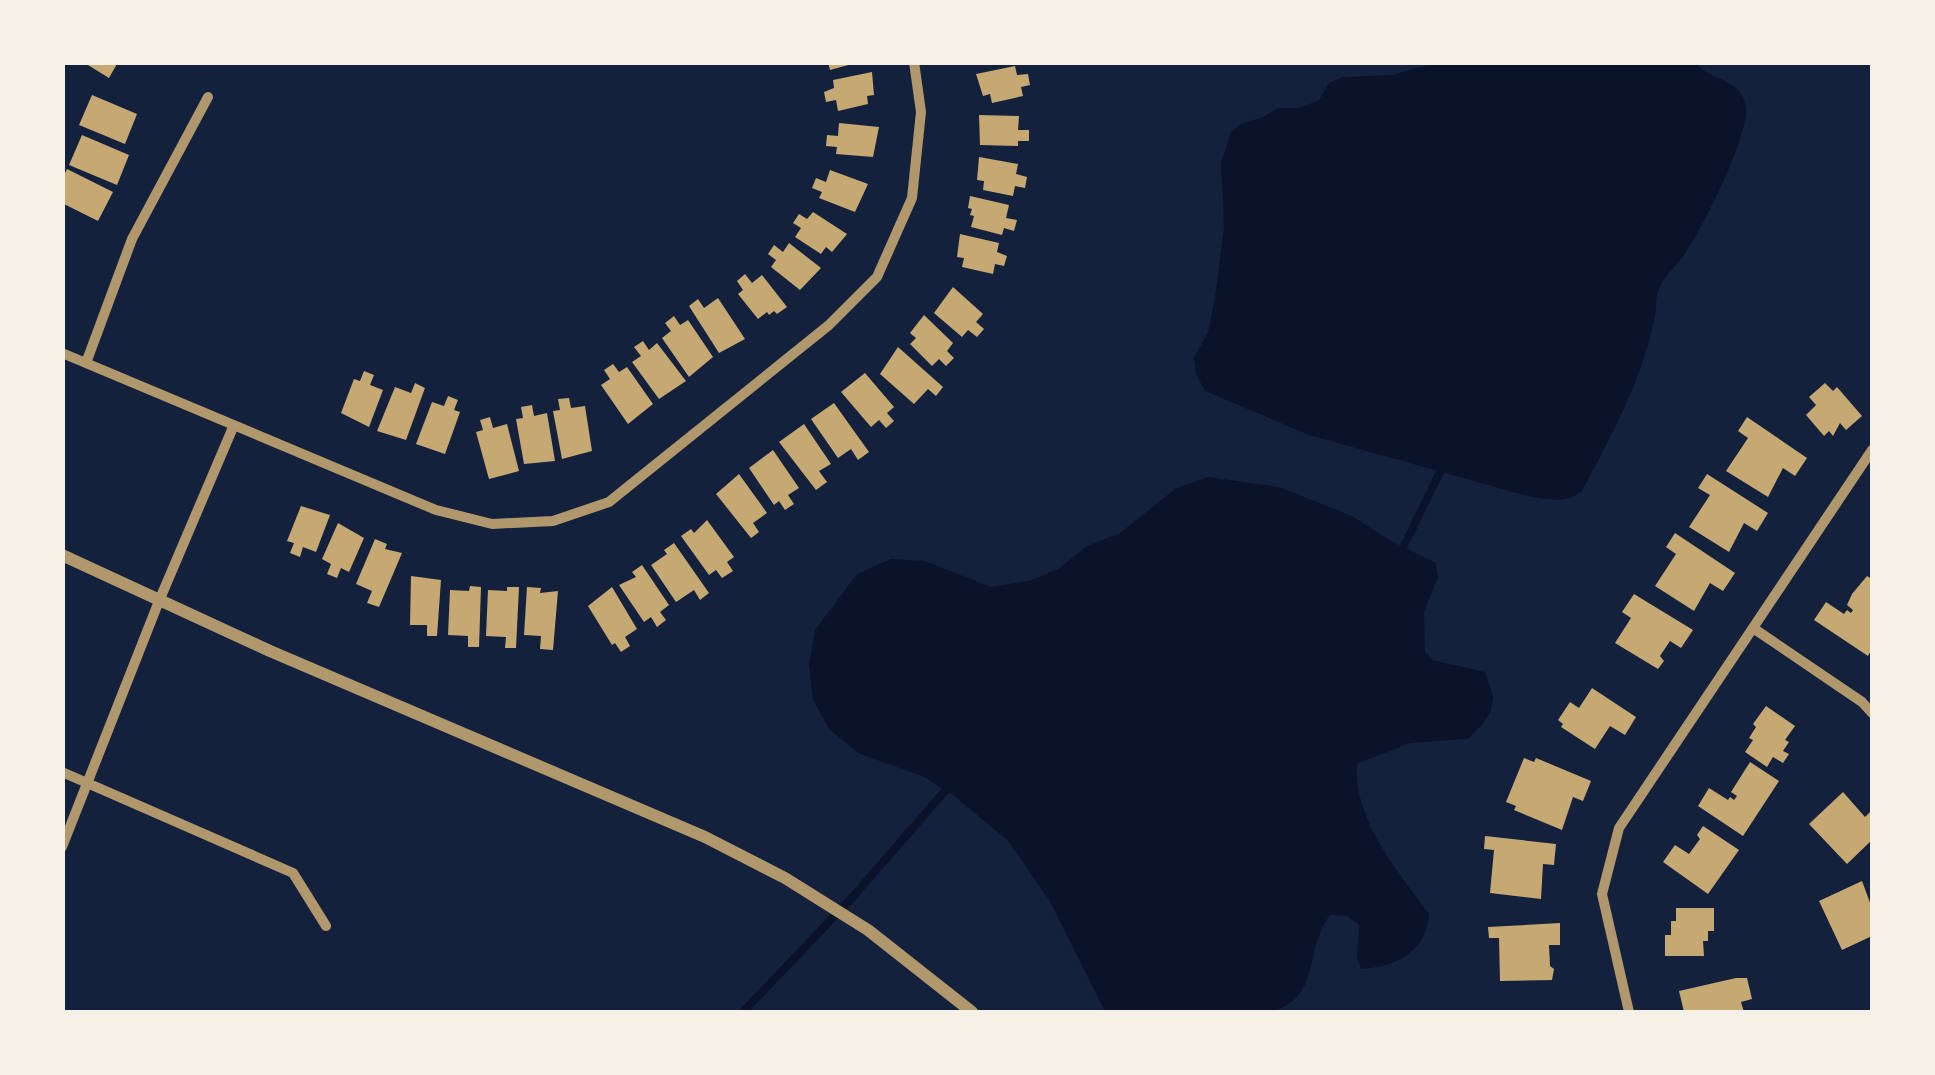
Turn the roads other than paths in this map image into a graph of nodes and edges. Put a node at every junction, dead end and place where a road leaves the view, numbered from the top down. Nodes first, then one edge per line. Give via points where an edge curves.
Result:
1 (914, 62) edge
2 (208, 97) dead end
3 (62, 354) edge
4 (86, 364) junction
5 (234, 425) junction
6 (1872, 450) edge
7 (62, 555) edge
8 (159, 601) junction
9 (1753, 628) junction
10 (1872, 714) edge
11 (62, 772) edge
12 (88, 782) junction
13 (62, 848) edge
14 (326, 926) dead end
15 (972, 1012) edge
16 (1629, 1012) edge

1 - 5 street via 921,112 912,198 878,277 829,325 610,502 553,521 492,524 436,510
2 - 4 street via 132,240
3 - 4 street
4 - 5 street
5 - 8 street
6 - 9 street
7 - 8 street
8 - 12 street
8 - 15 street via 705,837 868,930
9 - 10 street
9 - 16 street via 1618,828 1602,894
11 - 12 street
12 - 13 street
12 - 14 street via 293,873

